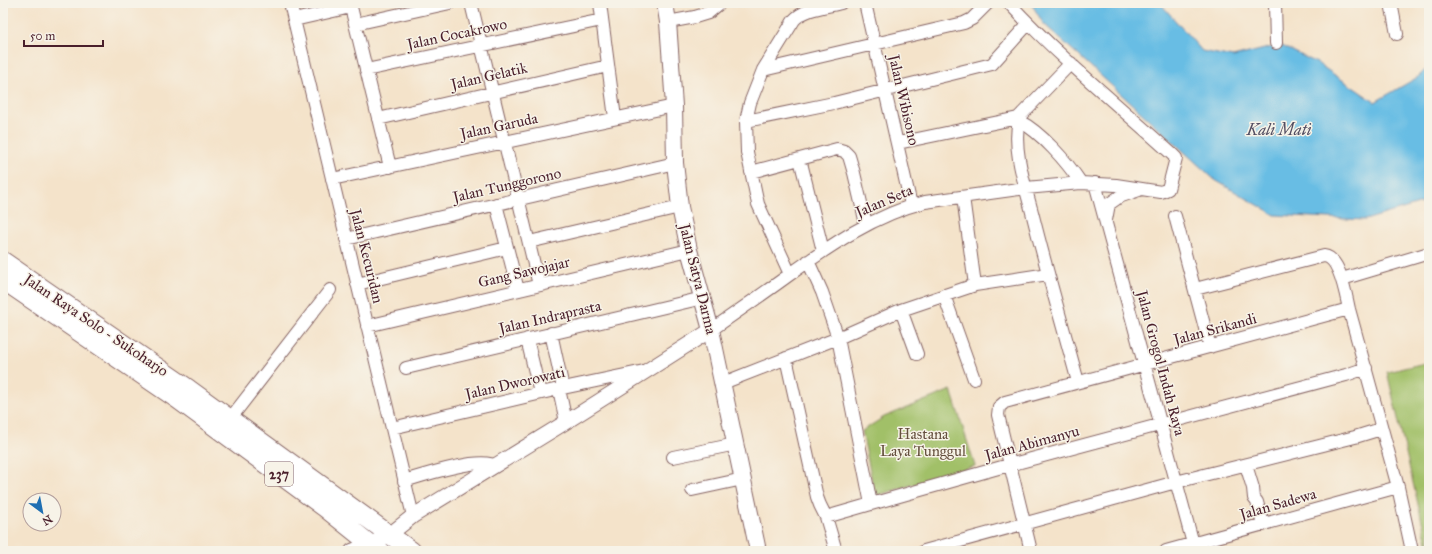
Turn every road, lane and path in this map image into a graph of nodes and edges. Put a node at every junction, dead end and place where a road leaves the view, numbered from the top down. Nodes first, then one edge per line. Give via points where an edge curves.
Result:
1 (290, 3) edge
2 (450, 3) edge
3 (471, 3) edge
4 (600, 3) edge
5 (665, 3) edge
6 (720, 3) edge
7 (841, 3) edge
8 (865, 3) edge
9 (988, 3) edge
10 (1009, 3) edge
11 (1275, 3) edge
12 (1391, 3) edge
13 (350, 5) edge
14 (294, 20) junction
15 (602, 20) junction
16 (668, 22) junction
17 (355, 24) junction
18 (1028, 24) junction
19 (1397, 34) dead end
20 (1276, 43) dead end
21 (874, 44) junction
22 (482, 45) junction
23 (1071, 64) junction
24 (608, 66) junction
25 (366, 70) junction
26 (763, 70) junction
27 (886, 90) junction
28 (493, 92) junction
29 (674, 106) junction
30 (378, 118) junction
31 (615, 118) junction
32 (1019, 119) junction
33 (746, 121) junction
34 (505, 142) junction
35 (898, 143) junction
36 (800, 159) junction
37 (675, 163) junction
38 (390, 166) junction
39 (751, 172) junction
40 (332, 179) junction
41 (1081, 182) junction
42 (1095, 183) junction
43 (1026, 188) junction
44 (1142, 188) junction
45 (963, 197) junction
46 (519, 199) junction
47 (496, 204) junction
48 (911, 205) junction
49 (680, 207) junction
50 (1175, 216) dead end
51 (866, 224) junction
52 (1106, 225) junction
53 (346, 239) junction
54 (529, 242) junction
55 (507, 248) junction
56 (689, 250) junction
57 (823, 251) junction
58 (1429, 253) edge
59 (3, 261) edge
60 (808, 261) junction
61 (790, 274) junction
62 (1048, 274) junction
63 (3, 280) edge
64 (1342, 280) junction
65 (357, 284) junction
66 (539, 285) junction
67 (975, 285) junction
68 (1195, 289) junction
69 (330, 290) dead end
70 (518, 290) junction
71 (944, 294) junction
72 (703, 298) junction
73 (1349, 309) junction
74 (901, 310) junction
75 (367, 326) junction
76 (711, 330) junction
77 (551, 333) junction
78 (838, 338) junction
79 (527, 339) junction
80 (1210, 347) junction
81 (117, 349) junction
82 (917, 354) dead end
83 (786, 358) junction
84 (1145, 364) junction
85 (406, 368) dead end
86 (1366, 368) junction
87 (647, 371) junction
88 (974, 379) dead end
89 (1078, 382) junction
90 (723, 383) junction
91 (561, 388) junction
92 (540, 393) junction
93 (183, 394) junction
94 (230, 419) junction
95 (566, 422) junction
96 (1161, 424) junction
97 (392, 428) junction
98 (1381, 429) junction
99 (736, 444) junction
100 (673, 457) dead end
101 (1009, 465) junction
102 (1246, 465) junction
103 (495, 466) junction
104 (743, 479) junction
105 (404, 481) junction
106 (1176, 482) junction
107 (1398, 487) junction
108 (692, 490) dead end
109 (871, 504) junction
110 (412, 516) junction
111 (826, 517) junction
112 (1023, 524) junction
113 (1263, 525) junction
114 (388, 535) junction
115 (1194, 547) edge
116 (375, 548) edge
117 (1410, 550) edge
118 (352, 551) edge
119 (412, 551) edge
120 (758, 551) edge
121 (836, 551) edge
122 (924, 551) edge
123 (1031, 551) edge
124 (1166, 551) edge

1 - 14 street, Jalan Kecuridan
2 - 17 street
3 - 22 street
4 - 15 street
5 - 16 main road, Jalan Satya Darma
6 - 16 street via 695,17
7 - 26 street via 798,15
8 - 21 street, Jalan Wibisono
9 - 21 street via 972,19 964,23
10 - 18 street
11 - 20 street
12 - 19 street
13 - 14 street
13 - 17 street
14 - 40 street, Jalan Kecuridan
15 - 22 street, Jalan Cocakrowo
15 - 24 street
16 - 29 main road, Jalan Satya Darma
17 - 25 street
18 - 23 street
18 - 27 street via 992,64
21 - 26 street
21 - 27 street, Jalan Wibisono
22 - 25 street, Jalan Cocakrowo
22 - 28 street
23 - 32 street
23 - 44 street, Jalan Seta via 1176,158 1168,189 1161,192
24 - 28 street, Jalan Gelatik
24 - 31 street
25 - 30 street
26 - 33 street
27 - 33 street
27 - 35 street, Jalan Wibisono
28 - 30 street, Jalan Gelatik
28 - 34 street
29 - 31 street, Jalan Garuda
29 - 37 main road, Jalan Satya Darma
30 - 38 street
31 - 34 street, Jalan Garuda
32 - 35 street
32 - 41 street via 1071,167
32 - 43 street via 1016,139
33 - 39 street via 746,144
34 - 38 street, Jalan Garuda
34 - 46 street
35 - 48 street, Jalan Wibisono
36 - 39 street
36 - 51 street via 838,150 844,151 849,156
36 - 57 street
37 - 46 street, Jalan Tunggorono
37 - 49 main road, Jalan Satya Darma
38 - 40 street, Jalan Garuda
39 - 61 street via 758,204
40 - 53 street, Jalan Kecuridan
41 - 42 street, Jalan Seta
41 - 43 street, Jalan Seta
42 - 44 street, Jalan Seta
42 - 52 street, Jalan Grogol Indah Raya
43 - 45 street, Jalan Seta
43 - 62 street
44 - 52 street via 1109,204
45 - 48 street, Jalan Seta
45 - 67 street
46 - 47 street, Jalan Tunggorono
46 - 54 street
47 - 53 street, Jalan Tunggorono
47 - 55 street
48 - 51 street, Jalan Seta
49 - 54 street
49 - 56 main road, Jalan Satya Darma
50 - 68 street
51 - 57 street, Jalan Seta
52 - 84 street, Jalan Grogol Indah Raya
53 - 65 street, Jalan Kecuridan
54 - 66 street
55 - 65 street
55 - 70 street
56 - 66 street, Gang Sawojajar
56 - 72 main road, Jalan Satya Darma
57 - 60 street, Jalan Seta
58 - 64 street
59 - 81 main road, Jalan Raya Solo - Sukoharjo / 237
60 - 61 street, Jalan Seta
60 - 78 street
61 - 76 street, Jalan Seta
62 - 67 street
62 - 89 street
63 - 81 main road, Jalan Raya Solo - Sukoharjo / 237
64 - 68 street via 1332,260 1324,256
64 - 73 street
65 - 75 street, Jalan Kecuridan
66 - 70 street, Gang Sawojajar
67 - 71 street
68 - 80 street
69 - 94 street
70 - 75 street, Gang Sawojajar
71 - 74 street
71 - 88 street
72 - 76 main road, Jalan Satya Darma
72 - 77 street, Jalan Indraprasta
73 - 80 street, Jalan Srikandi
73 - 86 street
74 - 78 street
74 - 82 street
75 - 97 street, Jalan Kecuridan
76 - 87 street
76 - 90 main road, Jalan Satya Darma
77 - 79 street, Jalan Indraprasta
77 - 91 street
78 - 83 street
78 - 109 street
79 - 85 street, Jalan Indraprasta
79 - 92 street
80 - 84 street, Jalan Srikandi
81 - 93 main road, Jalan Raya Solo - Sukoharjo / 237
83 - 90 street
83 - 111 street via 817,497
84 - 89 street, Jalan Srikandi
84 - 96 street, Jalan Grogol Indah Raya
86 - 96 street, Jalan Abimanyu
86 - 98 street
87 - 91 street, Jalan Dworowati
87 - 95 street
89 - 101 street, Jalan Srikandi via 1005,402 999,407 998,415
90 - 99 main road, Jalan Satya Darma
91 - 92 street, Jalan Dworowati
91 - 95 street
92 - 97 street, Jalan Dworowati
93 - 94 main road, 237
93 - 116 main road, 237
94 - 114 main road, 237
95 - 103 street
96 - 101 street, Jalan Abimanyu
96 - 106 street, Jalan Grogol Indah Raya
97 - 105 street, Jalan Kecuridan
98 - 102 street
98 - 107 street
99 - 100 street
99 - 104 main road, Jalan Satya Darma
101 - 109 street, Jalan Abimanyu
101 - 112 street
102 - 106 street
102 - 113 street
103 - 105 street via 488,462 470,464
103 - 110 street
104 - 108 street
104 - 120 main road, Jalan Satya Darma
105 - 110 street, Jalan Kecuridan
106 - 112 street
106 - 115 street, Jalan Grogol Indah Raya
107 - 113 street, Jalan Sadewa
107 - 117 street
109 - 111 street, Jalan Abimanyu
110 - 114 street
111 - 121 street
112 - 122 street
112 - 123 street
113 - 115 street, Jalan Sadewa
114 - 116 street
114 - 119 main road, 237
115 - 124 street, Jalan Sadewa
116 - 118 street

